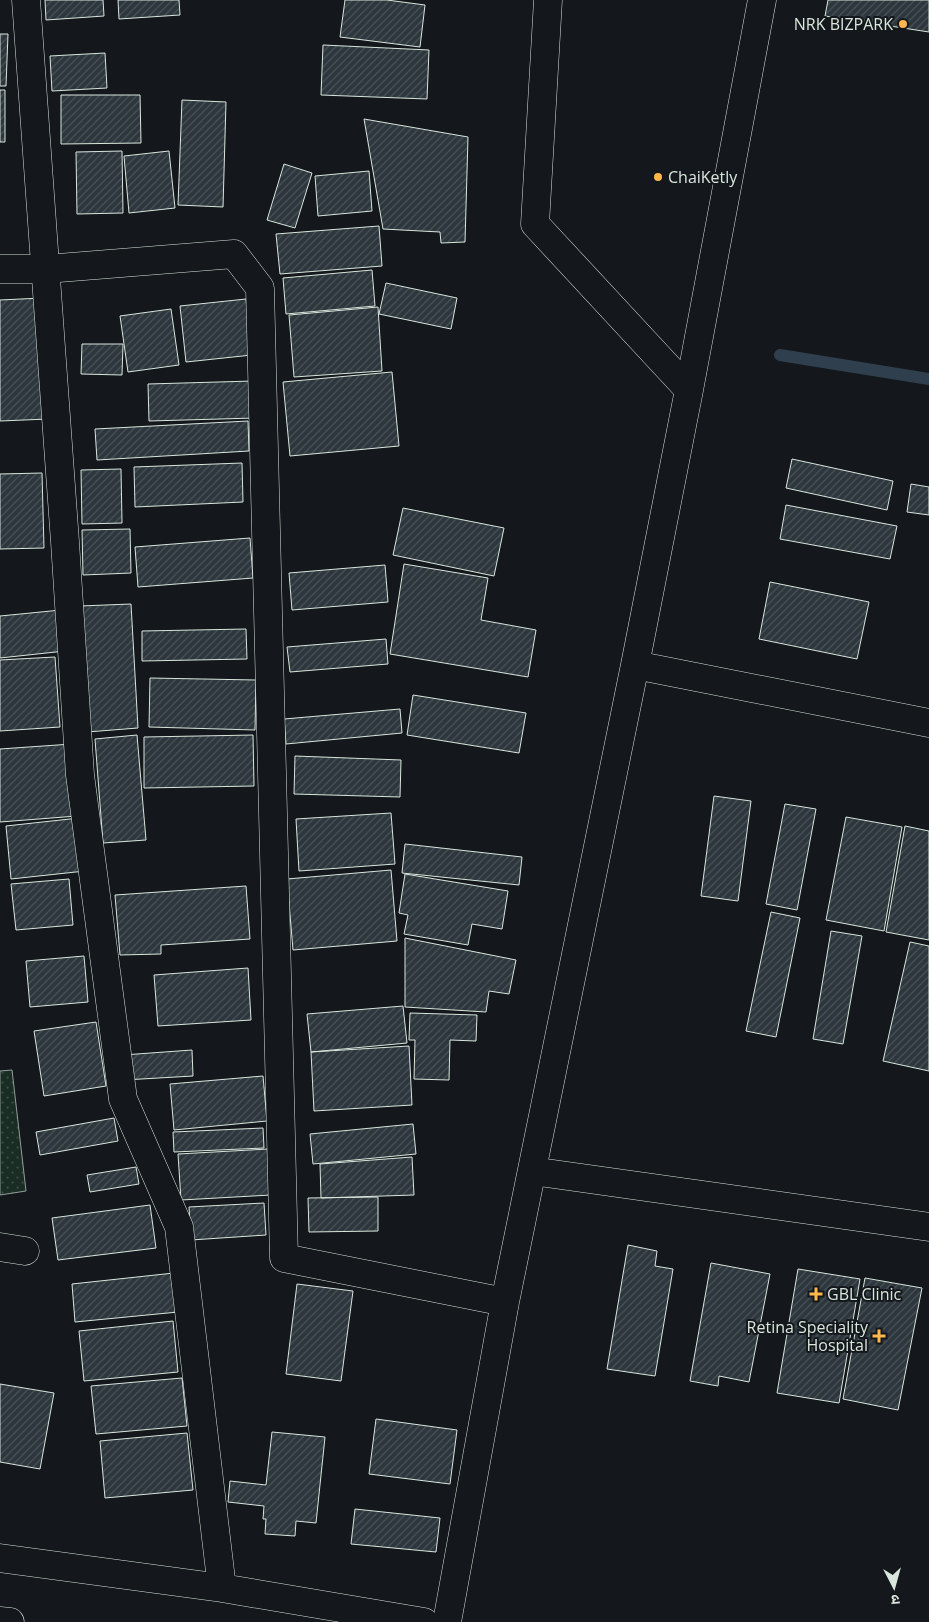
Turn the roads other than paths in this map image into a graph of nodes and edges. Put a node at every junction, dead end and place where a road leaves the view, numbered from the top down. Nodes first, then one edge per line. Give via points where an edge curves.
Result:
1 (26, 0) edge
2 (548, 0) edge
3 (762, 0) edge
4 (0, 269) edge
5 (46, 269) junction
6 (689, 390) junction
7 (635, 665) junction
8 (929, 723) edge
9 (532, 1171) junction
10 (929, 1227) edge
11 (505, 1302) junction
12 (0, 1558) edge
13 (222, 1588) junction
14 (0, 1621) edge
15 (10, 1622) edge
16 (424, 1622) edge
17 (447, 1622) edge

1 - 5 street
2 - 6 street via 535,224
3 - 6 street
4 - 5 street
5 - 11 street via 234,254 260,288 284,1258
5 - 13 street via 80,775 123,1100 179,1227
6 - 7 street
7 - 8 street
7 - 9 street
9 - 10 street
9 - 11 street
11 - 17 street
12 - 13 street
13 - 16 street
14 - 15 street

